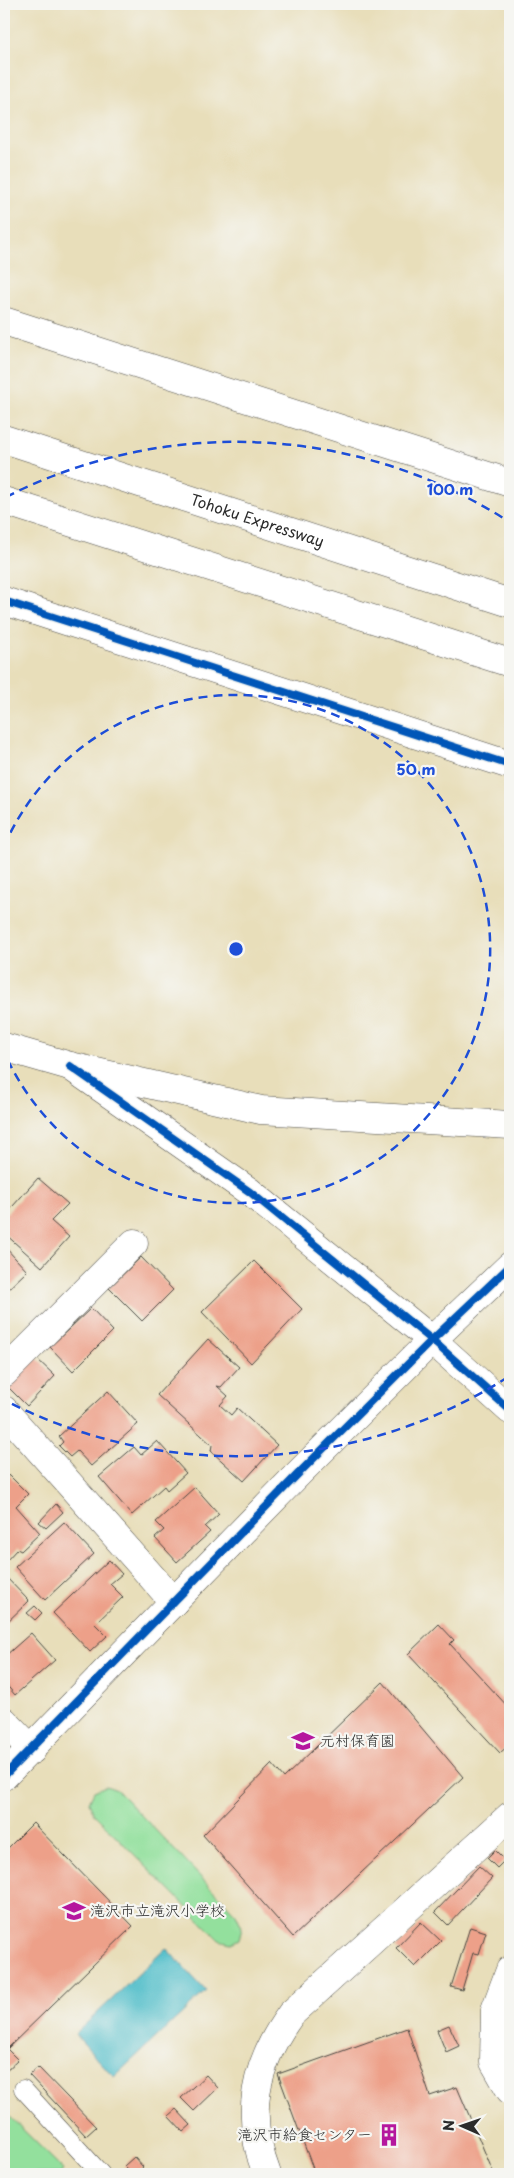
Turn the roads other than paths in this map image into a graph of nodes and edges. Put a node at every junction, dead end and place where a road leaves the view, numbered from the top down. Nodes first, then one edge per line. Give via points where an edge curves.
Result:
1 (4, 321) edge
2 (4, 439) edge
3 (510, 483) edge
4 (4, 501) edge
5 (4, 601) edge
6 (510, 603) edge
7 (510, 663) edge
8 (510, 765) edge
9 (4, 1047) edge
10 (70, 1066) junction
11 (510, 1124) edge
12 (134, 1243) dead end
13 (510, 1266) edge
14 (432, 1340) junction
15 (4, 1373) edge
16 (4, 1410) edge
17 (510, 1410) edge
18 (174, 1602) junction
19 (4, 1721) edge
20 (32, 1750) junction
21 (4, 1776) edge
22 (510, 1816) edge
23 (510, 1970) edge
24 (23, 2090) dead end
25 (510, 2090) edge
26 (101, 2174) edge
27 (266, 2174) edge

1 - 3 main road
2 - 6 main road, Tohoku Expressway
4 - 7 main road
5 - 8 main road
9 - 10 main road
10 - 11 main road via 262,1110
10 - 14 main road via 250,1192
12 - 15 main road
13 - 14 main road
14 - 17 main road
14 - 18 main road
16 - 18 main road
18 - 20 main road
19 - 20 main road
20 - 21 main road
22 - 27 main road via 291,2014 278,2032 256,2087 254,2119 258,2152
23 - 25 main road via 496,2010 494,2062
24 - 26 lane

